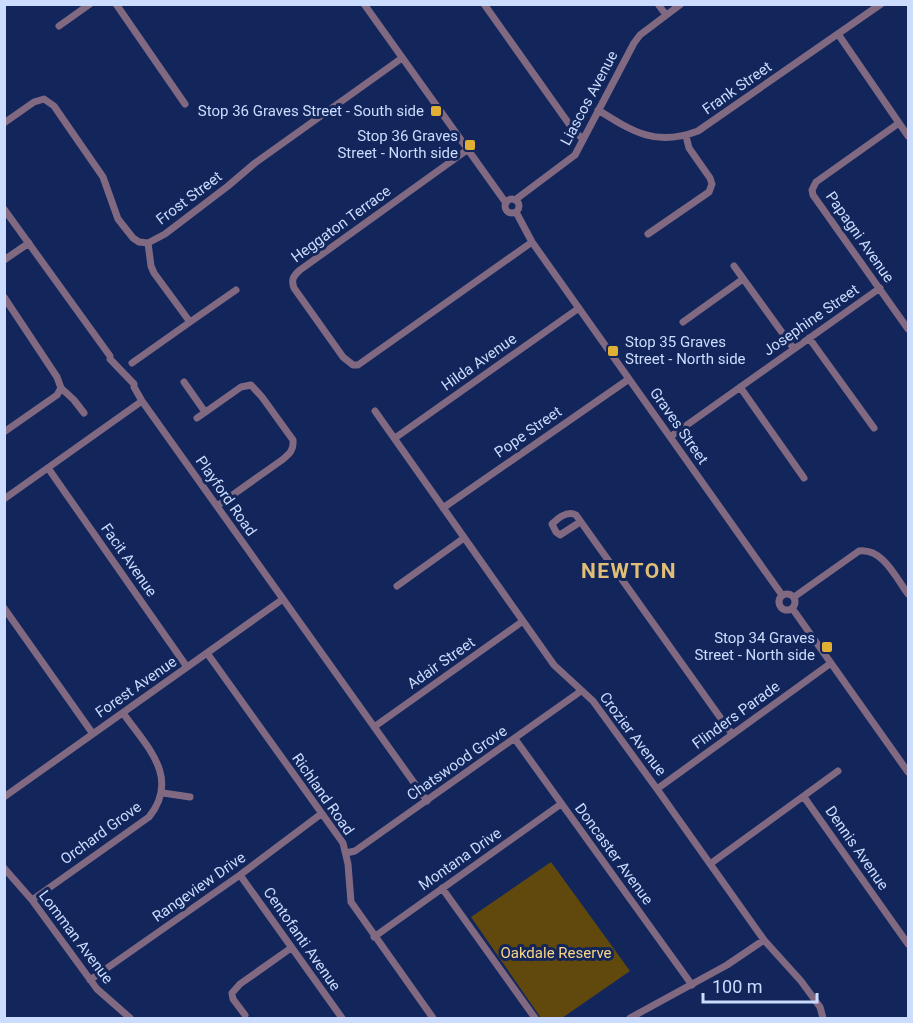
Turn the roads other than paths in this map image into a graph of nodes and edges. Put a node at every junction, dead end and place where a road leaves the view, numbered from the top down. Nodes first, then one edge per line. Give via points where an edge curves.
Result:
1 (90, 4) edge
2 (116, 4) edge
3 (364, 4) edge
4 (484, 4) edge
5 (658, 4) edge
6 (681, 4) edge
7 (881, 4) edge
8 (666, 15) junction
9 (59, 26) dead end
10 (838, 34) junction
11 (402, 58) junction
12 (185, 104) dead end
13 (598, 110) junction
14 (4, 123) edge
15 (899, 123) junction
16 (686, 136) junction
17 (909, 136) edge
18 (583, 139) junction
19 (467, 150) junction
20 (515, 200) junction
21 (506, 203) junction
22 (4, 208) edge
23 (516, 212) junction
24 (648, 234) dead end
25 (532, 242) junction
26 (29, 243) junction
27 (148, 243) junction
28 (4, 260) edge
29 (734, 267) dead end
30 (743, 279) junction
31 (880, 288) junction
32 (236, 290) dead end
33 (4, 297) edge
34 (579, 308) junction
35 (190, 322) junction
36 (683, 322) dead end
37 (909, 329) edge
38 (809, 338) junction
39 (794, 349) junction
40 (132, 363) dead end
41 (629, 379) junction
42 (184, 382) dead end
43 (740, 387) junction
44 (61, 388) junction
45 (142, 401) junction
46 (375, 411) dead end
47 (205, 412) junction
48 (84, 413) dead end
49 (197, 418) dead end
50 (874, 428) dead end
51 (4, 432) edge
52 (670, 437) junction
53 (395, 438) junction
54 (48, 468) junction
55 (804, 478) dead end
56 (4, 499) edge
57 (217, 506) junction
58 (443, 508) junction
59 (580, 522) dead end
60 (464, 538) junction
61 (397, 586) dead end
62 (909, 594) edge
63 (782, 595) junction
64 (794, 597) junction
65 (283, 599) junction
66 (4, 608) edge
67 (792, 608) junction
68 (523, 621) junction
69 (207, 653) junction
70 (831, 663) junction
71 (187, 667) junction
72 (581, 691) junction
73 (123, 713) junction
74 (374, 727) junction
75 (93, 734) junction
76 (732, 734) junction
77 (515, 739) junction
78 (838, 771) dead end
79 (909, 772) edge
80 (657, 789) junction
81 (162, 793) junction
82 (4, 797) edge
83 (190, 797) dead end
84 (804, 797) junction
85 (427, 801) junction
86 (561, 804) junction
87 (321, 814) junction
88 (345, 853) junction
89 (710, 864) junction
90 (4, 868) edge
91 (240, 875) junction
92 (442, 888) junction
93 (32, 900) junction
94 (374, 937) junction
95 (764, 940) junction
96 (909, 944) edge
97 (291, 948) junction
98 (90, 980) junction
99 (692, 985) junction
100 (245, 1015) dead end
101 (130, 1018) edge
102 (342, 1018) edge
103 (433, 1018) edge
104 (534, 1018) edge
105 (630, 1018) edge
106 (823, 1018) edge

1 - 9 street
2 - 12 street
3 - 11 street
4 - 18 street
5 - 8 street
6 - 8 street, Liascos Avenue
7 - 10 street, Frank Street
8 - 13 street, Liascos Avenue via 634,43
10 - 15 street
10 - 16 street, Frank Street via 698,132
11 - 19 street
11 - 27 street, Frost Street
13 - 16 street, Frank Street via 642,135
13 - 18 street, Liascos Avenue
14 - 27 street, Frost Street via 34,102 44,99 54,106 103,177 118,219 133,238
15 - 17 street
15 - 31 street, Papagni Avenue via 816,182 812,190
16 - 24 street via 689,148 710,178 709,192
18 - 20 street, Liascos Avenue via 570,160
19 - 21 street
19 - 25 street, Heggaton Terrace via 300,270 292,282 294,288 343,357 358,365
20 - 21 street
20 - 23 street via 519,206
21 - 23 street via 508,212
22 - 26 street, Playford Road
23 - 25 street, Graves Street
25 - 34 street, Graves Street
26 - 28 street
26 - 45 street, Playford Road via 110,359 134,384
27 - 35 street via 154,273
29 - 30 street
30 - 36 street
30 - 39 street
31 - 37 street, Papagni Avenue
31 - 38 street, Josephine Street
32 - 35 street
33 - 44 street
34 - 41 street, Graves Street
34 - 53 street, Hilda Avenue
35 - 40 street
38 - 39 street, Josephine Street
38 - 50 street
39 - 43 street, Josephine Street
41 - 52 street, Graves Street
41 - 58 street, Pope Street
42 - 47 street
43 - 52 street, Josephine Street
43 - 55 street
44 - 48 street
44 - 51 street via 57,395
45 - 54 street
45 - 57 street, Playford Road
46 - 53 street, Crozier Avenue
47 - 49 street
47 - 57 street via 241,387 251,385 293,440 294,447 282,460
52 - 63 street, Graves Street
53 - 58 street, Crozier Avenue
54 - 56 street
54 - 71 street, Facit Avenue
57 - 65 street, Playford Road
58 - 60 street, Crozier Avenue
59 - 76 street
60 - 61 street
60 - 68 street, Crozier Avenue
62 - 64 street via 883,559 866,550
63 - 64 street
63 - 67 street via 778,602 781,607
64 - 67 street
65 - 69 street, Forest Avenue
65 - 74 street, Playford Road
66 - 75 street
67 - 70 street
68 - 72 street, Crozier Avenue via 554,665
68 - 74 street, Adair Street
69 - 71 street, Forest Avenue
69 - 87 street, Richland Road
70 - 76 street, Flinders Parade
70 - 79 street
71 - 73 street, Forest Avenue
72 - 77 street, Chatswood Grove
72 - 80 street, Crozier Avenue via 593,701
73 - 75 street, Forest Avenue
73 - 81 street via 160,766
74 - 85 street, Playford Road
75 - 82 street, Forest Avenue
76 - 80 street, Flinders Parade
77 - 85 street, Chatswood Grove
77 - 86 street, Doncaster Avenue
78 - 84 street
80 - 89 street, Crozier Avenue
81 - 83 street
81 - 93 street, Orchard Grove via 149,817
84 - 89 street
84 - 96 street, Dennis Avenue
85 - 88 street, Chatswood Grove via 355,851
86 - 92 street, Montana Drive
86 - 99 street, Doncaster Avenue
87 - 88 street, Richland Road via 343,843
87 - 91 street, Rangeview Drive
88 - 94 street, Richland Road via 351,902
89 - 95 street, Crozier Avenue
90 - 93 street, Lomman Avenue
91 - 97 street, Centofanti Avenue
91 - 98 street, Rangeview Drive
92 - 94 street, Montana Drive
92 - 104 street
93 - 98 street, Lomman Avenue
94 - 103 street, Richland Road
95 - 99 street
95 - 106 street, Crozier Avenue via 801,981 820,1007
97 - 100 street via 232,993
97 - 102 street, Centofanti Avenue
98 - 101 street, Lomman Avenue
99 - 105 street

